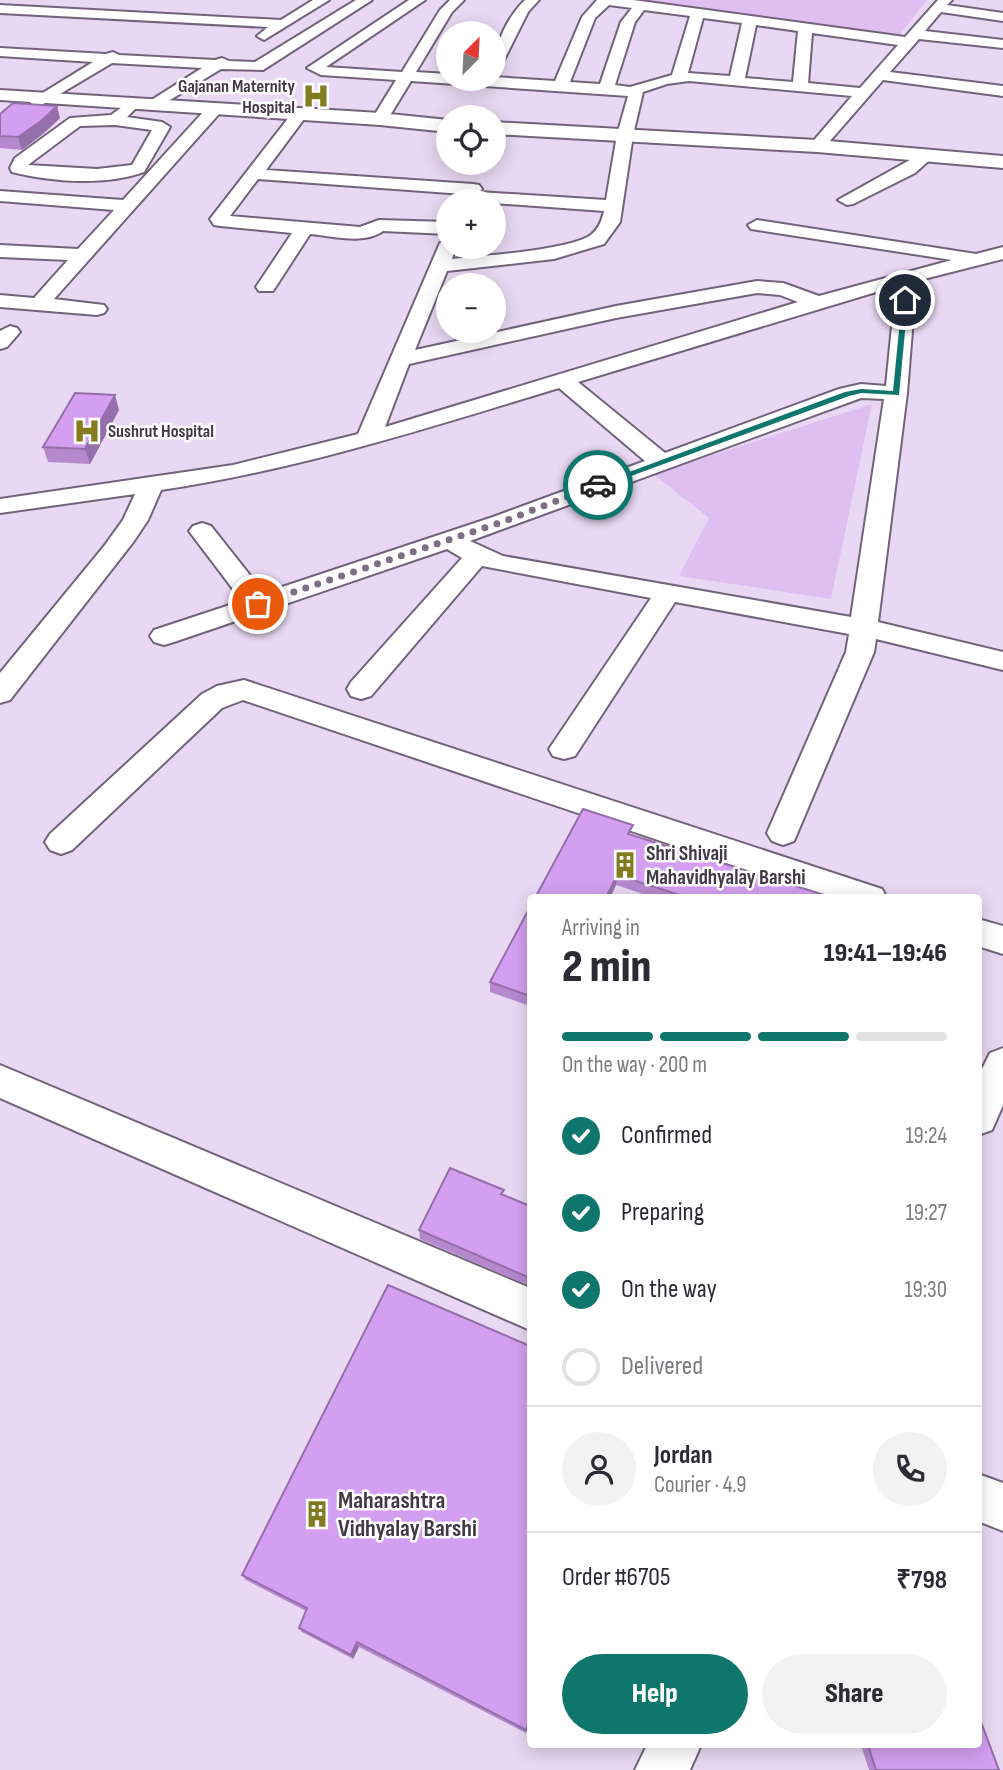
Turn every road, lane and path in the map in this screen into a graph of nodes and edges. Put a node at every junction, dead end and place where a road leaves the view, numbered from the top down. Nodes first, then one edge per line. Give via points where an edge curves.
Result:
1 (109, 0) edge
2 (322, 0) edge
3 (365, 0) edge
4 (418, 0) edge
5 (457, 0) edge
6 (532, 0) edge
7 (605, 0) edge
8 (941, 4) edge
9 (641, 5) junction
10 (206, 6) dead end
11 (0, 9) edge
12 (84, 13) junction
13 (698, 13) junction
14 (1003, 17) edge
15 (182, 18) junction
16 (750, 20) junction
17 (61, 24) dead end
18 (283, 24) junction
19 (806, 28) junction
20 (158, 32) dead end
21 (912, 38) junction
22 (28, 41) dead end
23 (506, 42) edge
24 (1003, 44) edge
25 (134, 45) dead end
26 (2, 53) edge
27 (110, 58) junction
28 (218, 65) junction
29 (879, 75) junction
30 (405, 76) junction
31 (679, 77) junction
32 (436, 78) edge
33 (737, 80) junction
34 (506, 82) edge
35 (561, 86) junction
36 (800, 86) junction
37 (606, 89) junction
38 (632, 91) junction
39 (1003, 91) edge
40 (864, 93) junction
41 (0, 97) edge
42 (41, 100) junction
43 (155, 104) junction
44 (212, 112) junction
45 (122, 113) junction
46 (380, 118) junction
47 (296, 119) junction
48 (436, 124) edge
49 (436, 127) edge
50 (506, 133) edge
51 (625, 135) junction
52 (55, 136) junction
53 (79, 138) dead end
54 (128, 142) dead end
55 (153, 145) junction
56 (817, 146) junction
57 (926, 156) junction
58 (1003, 162) edge
59 (255, 174) junction
60 (355, 181) junction
61 (436, 192) edge
62 (0, 196) edge
63 (506, 198) edge
64 (847, 200) dead end
65 (614, 205) junction
66 (126, 206) junction
67 (757, 225) dead end
68 (436, 227) edge
69 (304, 229) junction
70 (327, 231) junction
71 (0, 251) edge
72 (1003, 253) edge
73 (82, 256) junction
74 (442, 259) edge
75 (978, 259) junction
76 (439, 266) junction
77 (907, 277) junction
78 (266, 287) dead end
79 (0, 301) edge
80 (817, 302) junction
81 (39, 304) junction
82 (97, 309) dead end
83 (400, 360) junction
84 (561, 379) junction
85 (896, 393) junction
86 (368, 439) junction
87 (660, 461) junction
88 (150, 486) junction
89 (0, 506) edge
90 (202, 531) dead end
91 (450, 540) junction
92 (477, 556) junction
93 (668, 593) junction
94 (258, 604) junction
95 (865, 628) junction
96 (164, 636) dead end
97 (1003, 661) edge
98 (361, 689) dead end
99 (0, 693) edge
100 (564, 749) dead end
101 (783, 833) dead end
102 (61, 842) dead end
103 (858, 894) edge
104 (982, 933) edge
105 (1003, 940) edge
106 (1003, 1064) edge
107 (0, 1081) edge
108 (982, 1109) edge
109 (527, 1308) edge
110 (982, 1499) edge
111 (1003, 1507) edge
112 (673, 1748) edge
113 (662, 1770) edge

1 - 12 street
2 - 18 street
3 - 28 street via 262,66
4 - 30 street via 314,68
5 - 30 street
6 - 23 street
7 - 9 street
7 - 35 street via 589,17
8 - 14 street
8 - 21 street
9 - 13 street
9 - 37 street via 628,22
10 - 15 street
11 - 12 street
12 - 15 street
12 - 17 street
13 - 16 street
13 - 31 street
15 - 18 street
15 - 20 street
16 - 19 street
16 - 33 street
18 - 28 street
19 - 21 street
19 - 36 street
21 - 24 street
21 - 29 street via 901,58
22 - 26 street
25 - 27 street
26 - 27 street
27 - 28 street
27 - 42 street
28 - 43 street
29 - 39 street
29 - 40 street
30 - 32 street
30 - 46 street
31 - 33 street
31 - 38 street
33 - 36 street
34 - 35 street
35 - 37 street
36 - 40 street
37 - 38 street
38 - 51 street via 636,96
40 - 56 street
41 - 42 main road
42 - 43 main road
42 - 45 main road
43 - 46 main road
44 - 45 main road
44 - 47 main road
44 - 66 street
45 - 52 street via 76,121
45 - 55 street via 163,127
46 - 48 main road
47 - 49 main road
47 - 59 street
50 - 51 main road
51 - 56 main road
51 - 65 street
52 - 53 street
52 - 55 street via 18,168 123,174 138,168
54 - 55 street
56 - 57 main road
57 - 58 main road
57 - 64 street
59 - 60 street
59 - 69 street via 220,222
60 - 61 street
60 - 70 street
62 - 66 street
63 - 65 street
65 - 76 street via 606,231 583,246
66 - 73 street
67 - 75 street
68 - 70 street via 379,225 365,233
69 - 70 street
69 - 78 street
71 - 73 street
72 - 75 street
73 - 81 street
74 - 76 street
75 - 77 street
76 - 83 street
77 - 80 street
77 - 85 street
79 - 81 street
80 - 83 street via 783,289 757,287 616,312
80 - 84 street
81 - 82 street
83 - 86 street
84 - 86 street
84 - 87 street
85 - 87 street via 847,394
85 - 95 street
86 - 88 street via 233,472
87 - 91 street
88 - 89 street
88 - 99 street via 123,541
90 - 94 street
91 - 92 street
91 - 94 street
92 - 93 street
92 - 98 street
93 - 95 street
93 - 100 street
94 - 96 street
95 - 97 street
95 - 101 street via 860,652
102 - 103 street via 212,702 244,690
104 - 105 street
106 - 108 street
107 - 109 street
110 - 111 street
112 - 113 street

